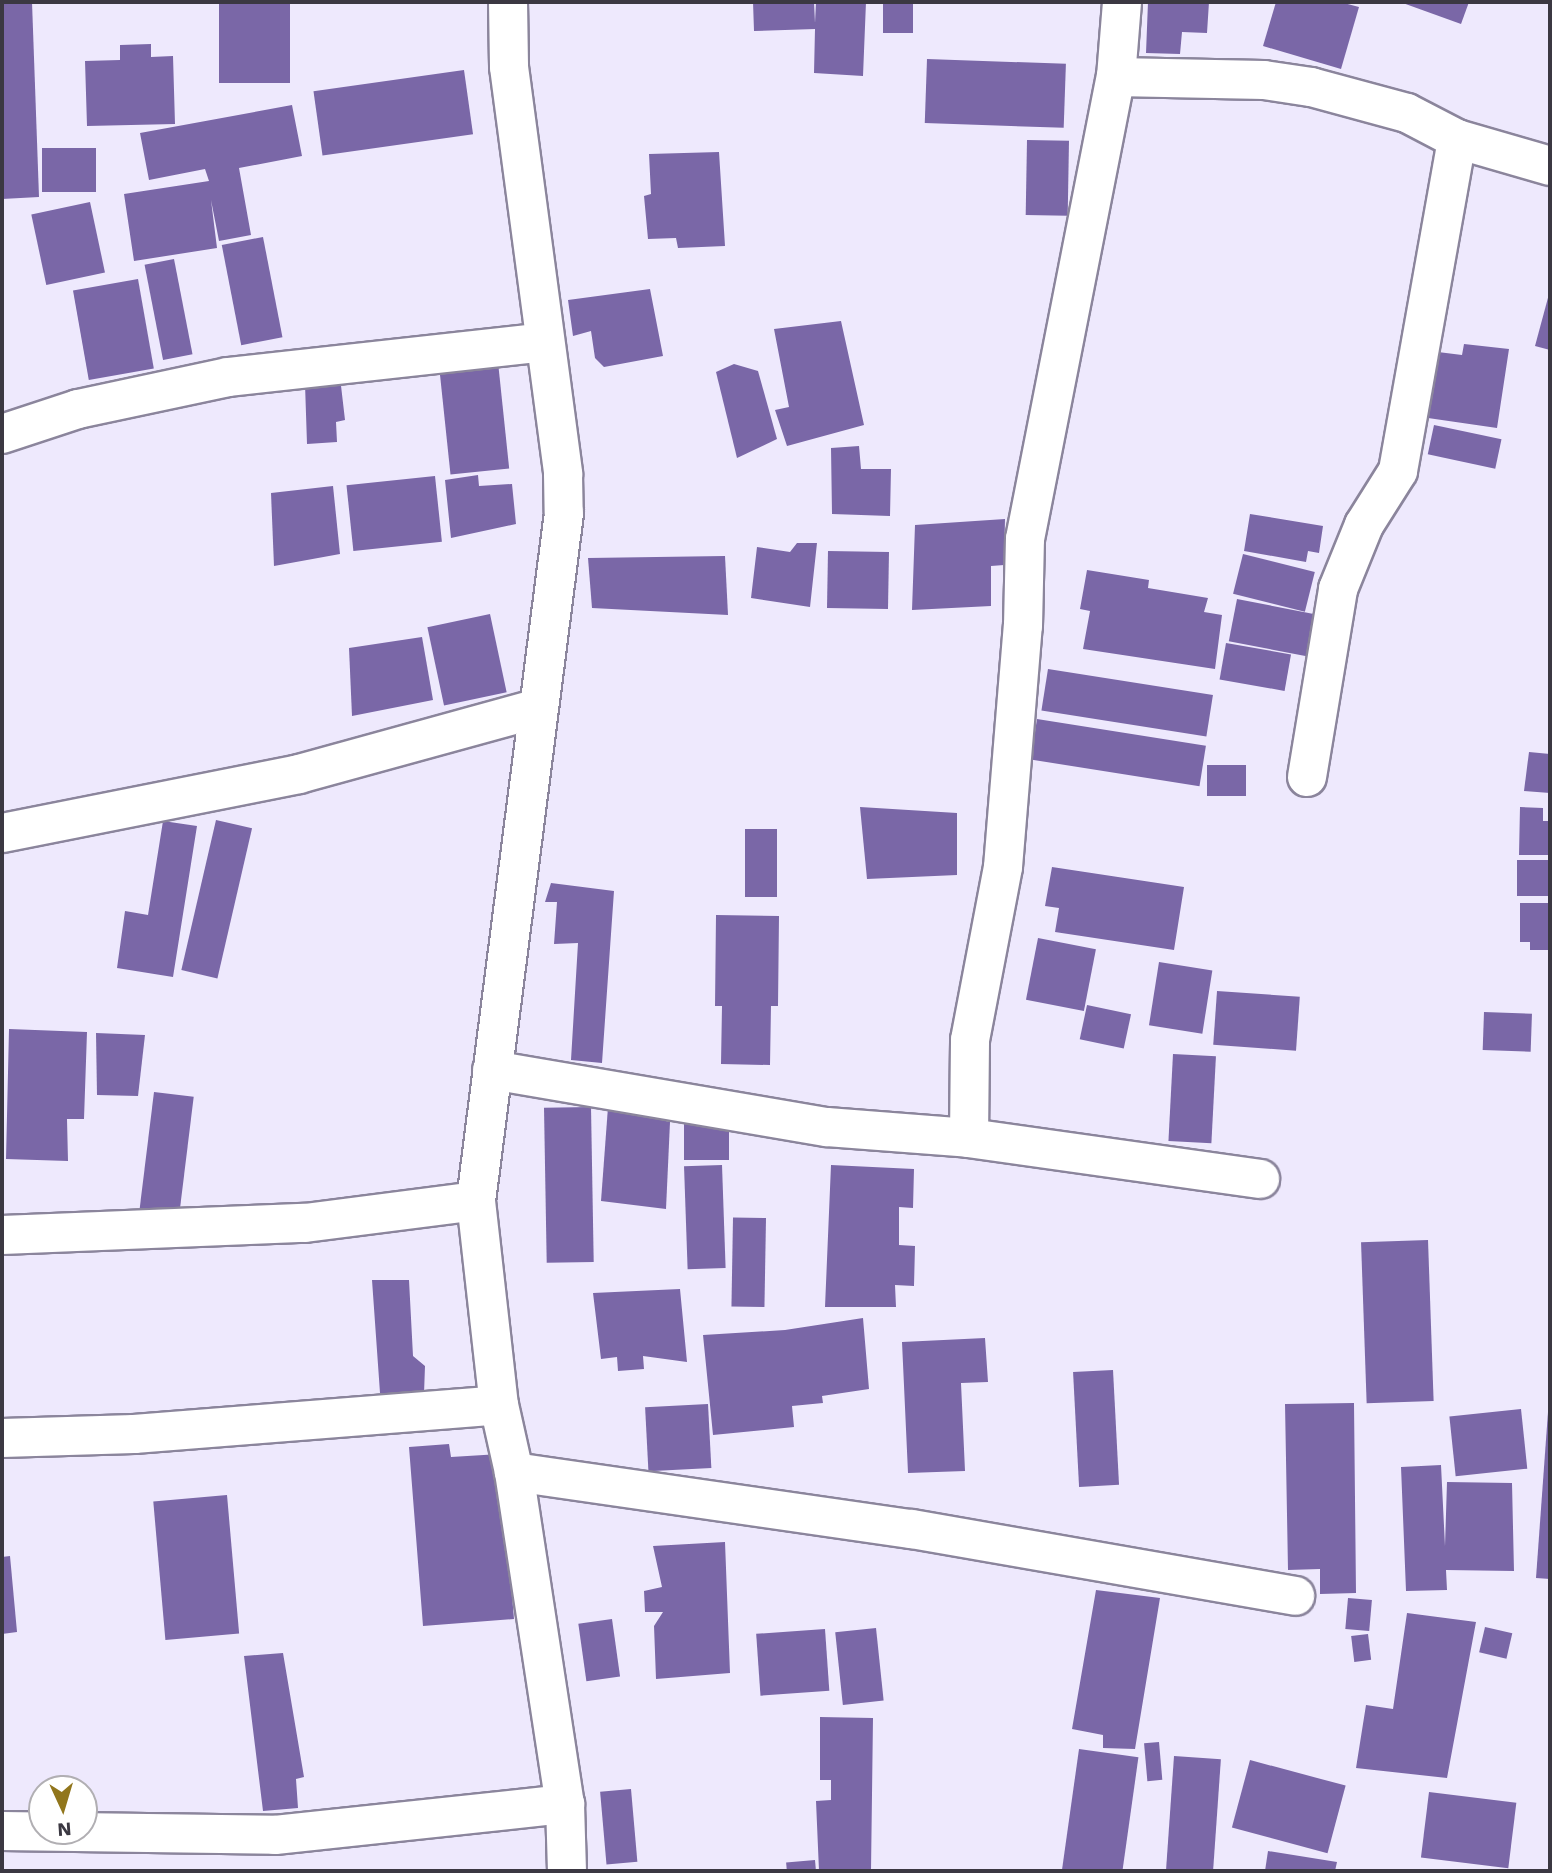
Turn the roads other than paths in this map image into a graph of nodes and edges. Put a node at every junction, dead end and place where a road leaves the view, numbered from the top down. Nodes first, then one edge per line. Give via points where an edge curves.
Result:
1 (508, 2) edge
2 (1122, 2) edge
3 (1115, 77) junction
4 (1457, 139) junction
5 (1550, 166) edge
6 (544, 342) junction
7 (2, 434) edge
8 (538, 708) junction
9 (1307, 777) dead end
10 (2, 833) edge
11 (492, 1070) junction
12 (969, 1138) junction
13 (1260, 1179) dead end
14 (476, 1201) junction
15 (2, 1234) edge
16 (499, 1405) junction
17 (2, 1438) edge
18 (514, 1472) junction
19 (1295, 1597) dead end
20 (565, 1804) junction
21 (2, 1831) edge
22 (567, 1871) edge

1 - 6 street via 510,81
2 - 3 street
3 - 4 street via 1264,80 1311,87 1407,113
3 - 12 street via 1025,538 1023,626 1003,867 970,1040
4 - 5 street
4 - 9 street via 1398,471 1364,525 1338,589
6 - 7 street via 228,377 78,409
6 - 8 street via 563,474 564,513
8 - 10 street via 299,774
8 - 11 street
11 - 12 street via 827,1127
11 - 14 street
12 - 13 street
14 - 15 street via 304,1223
14 - 16 street
16 - 17 street via 134,1434
16 - 18 street
18 - 19 street via 912,1529
18 - 20 street
20 - 21 street via 275,1835
20 - 22 street

